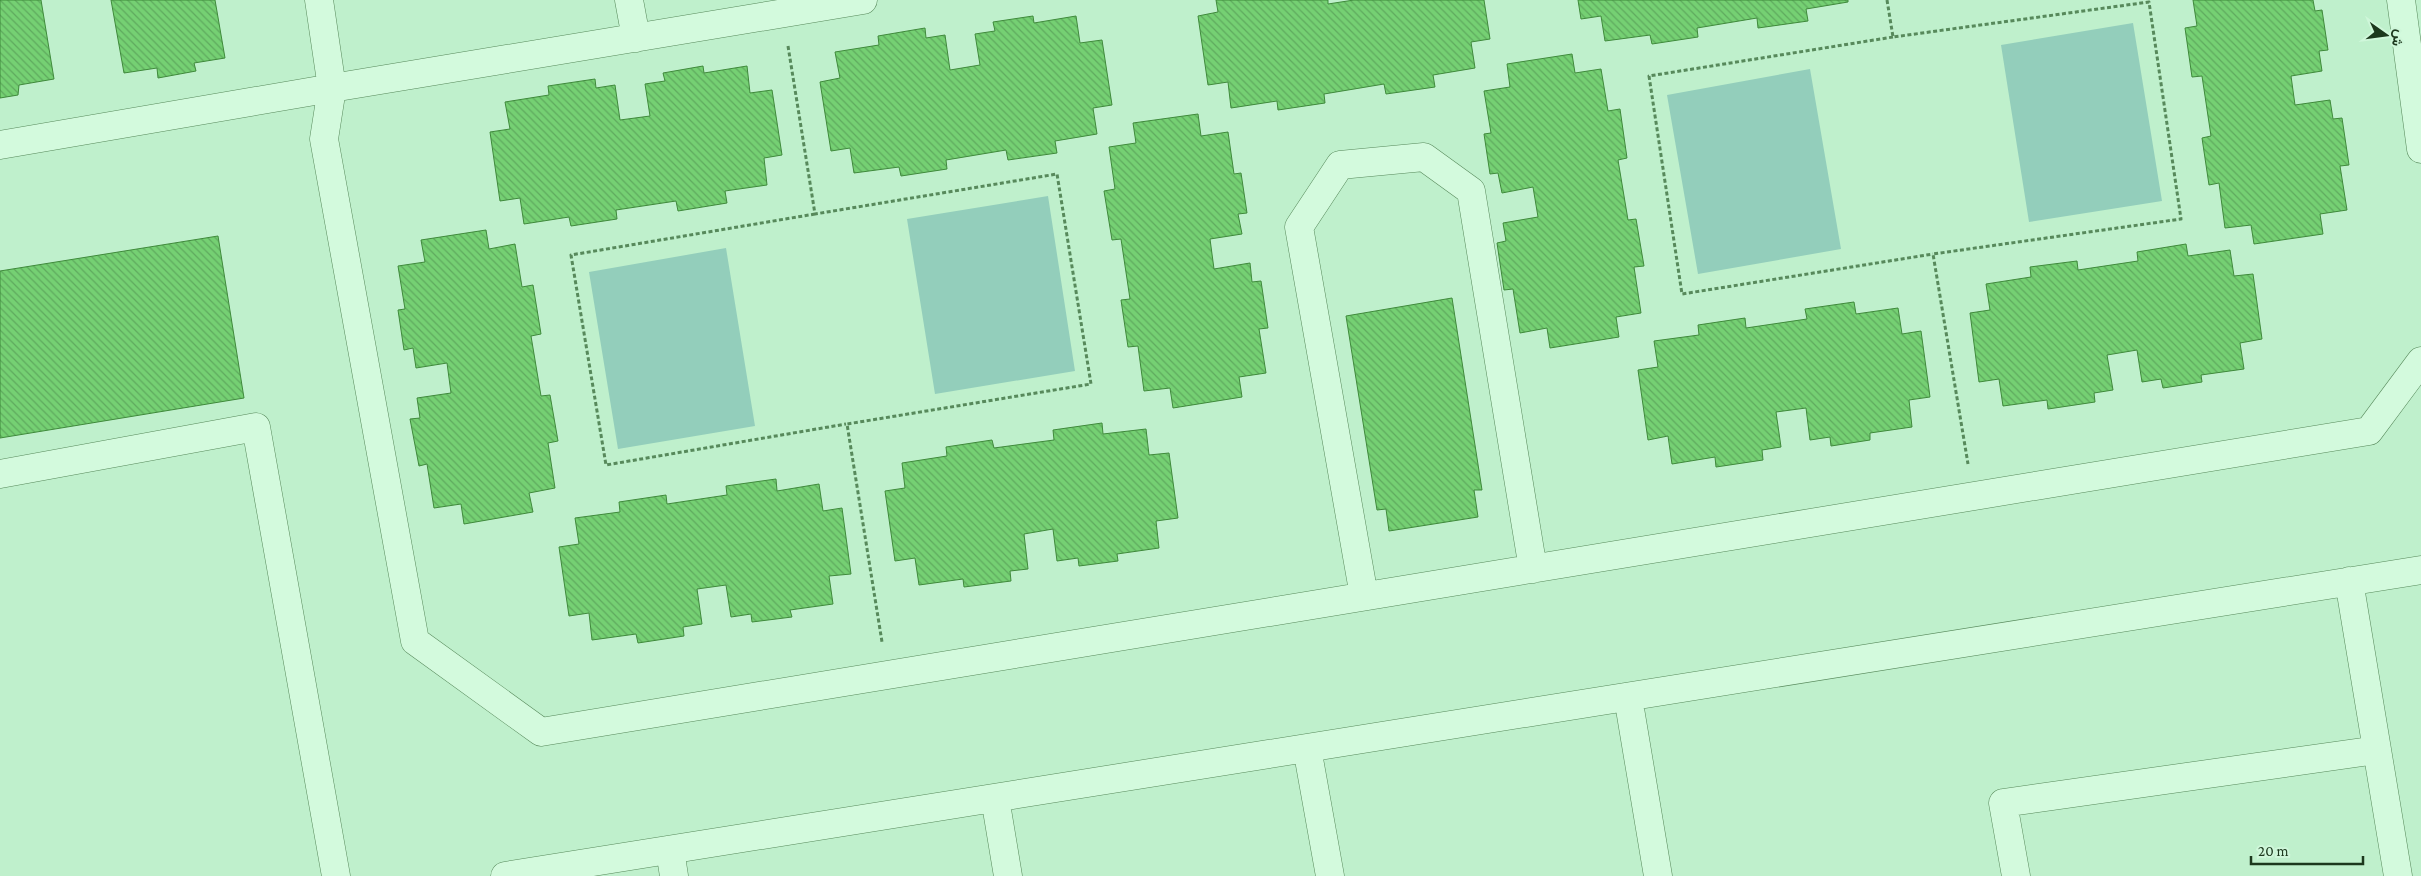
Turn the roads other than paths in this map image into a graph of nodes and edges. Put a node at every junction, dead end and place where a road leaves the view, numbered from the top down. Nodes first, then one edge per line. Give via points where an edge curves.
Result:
1 (319, 0) edge
2 (629, 0) edge
3 (864, 0) edge
4 (2401, 0) edge
5 (636, 38) junction
6 (332, 88) junction
7 (0, 146) edge
8 (2421, 148) edge
9 (2421, 362) edge
10 (0, 474) edge
11 (1533, 569) junction
12 (2421, 570) edge
13 (2349, 581) junction
14 (1364, 596) junction
15 (1628, 697) junction
16 (1307, 748) junction
17 (2377, 750) junction
18 (995, 798) junction
19 (672, 863) edge
20 (336, 876) edge
21 (505, 876) edge
22 (1008, 876) edge
23 (1330, 876) edge
24 (1658, 876) edge
25 (2016, 876) edge
26 (2398, 876) edge

1 - 6 street
2 - 5 street
3 - 5 street
4 - 8 street
5 - 6 street
6 - 7 street
6 - 14 street via 324,139 415,641 540,732
9 - 11 street via 2369,431
10 - 20 street via 256,428
11 - 14 street
11 - 14 street via 1471,191 1424,157 1340,165 1300,227
12 - 13 street
13 - 15 street
13 - 17 street
15 - 16 street
15 - 24 street
16 - 18 street
16 - 23 street
17 - 25 street via 2003,804
17 - 26 street
18 - 19 street
18 - 22 street
19 - 21 street

